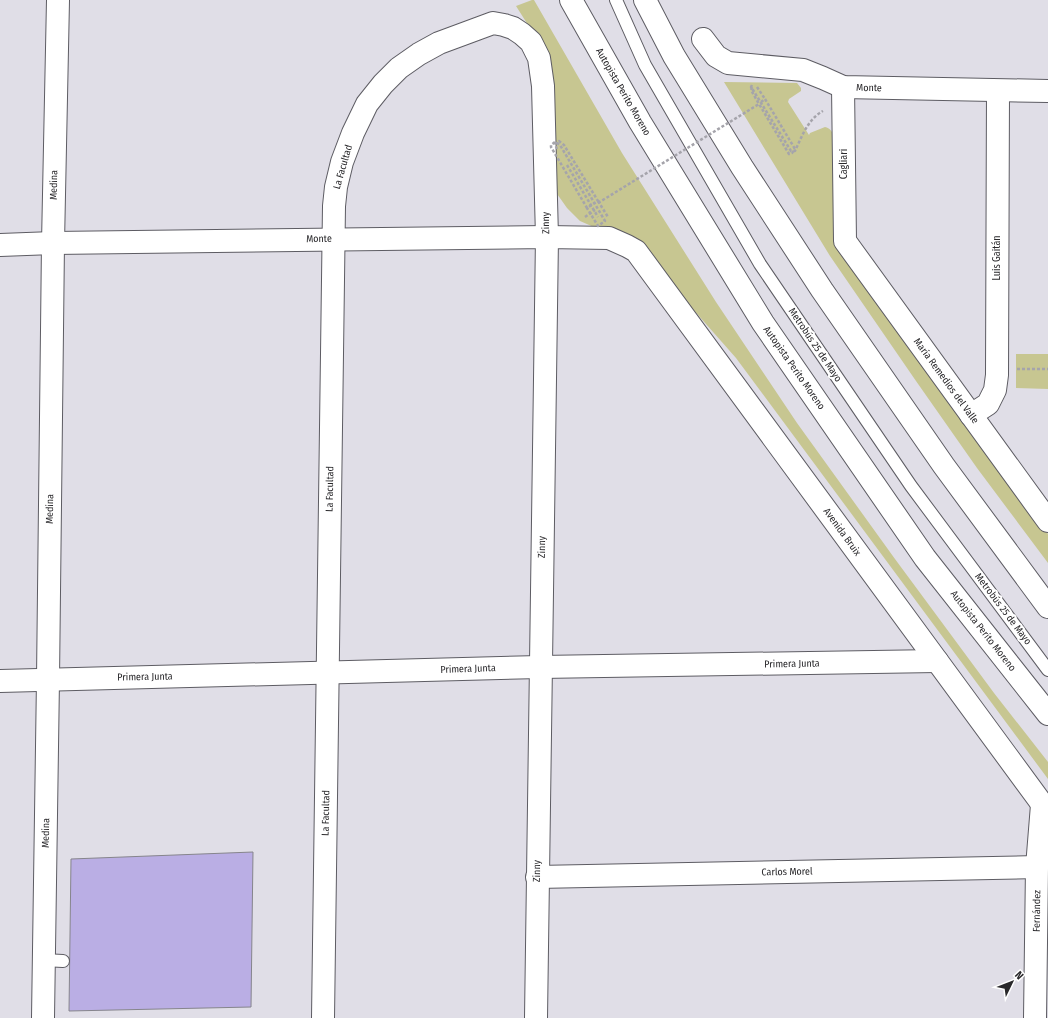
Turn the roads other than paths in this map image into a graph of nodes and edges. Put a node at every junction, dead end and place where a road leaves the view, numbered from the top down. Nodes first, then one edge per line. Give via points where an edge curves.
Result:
1 (58, 0) edge
2 (571, 0) edge
3 (616, 0) edge
4 (645, 0) edge
5 (478, 28) joint
6 (703, 39) dead end
7 (844, 87) junction
8 (998, 91) junction
9 (1048, 91) edge
10 (547, 237) junction
11 (334, 239) junction
12 (844, 241) joint
13 (53, 243) junction
14 (0, 245) edge
15 (636, 251) joint
16 (971, 415) junction
17 (1048, 521) edge
18 (1048, 607) edge
19 (937, 661) junction
20 (540, 667) junction
21 (1048, 670) edge
22 (328, 673) junction
23 (48, 679) junction
24 (0, 681) edge
25 (1048, 714) edge
26 (1045, 808) edge
27 (1037, 868) junction
28 (537, 877) junction
29 (42, 1018) edge
30 (323, 1018) edge
31 (536, 1018) edge
32 (1035, 1018) edge

1 - 13 main road, Medina
2 - 25 main road, Autopista Perito Moreno via 640,122 763,323 925,558
3 - 21 lane, Metrobús 25 de Mayo via 645,65 760,264 911,486
4 - 18 main road via 678,63 822,290 944,466
5 - 10 main road, Zinny via 493,23 508,26 531,42 539,58 543,86
5 - 11 main road, La Facultad via 439,43 419,54 393,73 367,104 342,162 334,206
6 - 7 main road, Monte via 716,56 728,63 803,70
7 - 8 main road, Monte
7 - 12 main road, Cagliari
8 - 9 main road, Monte
8 - 16 main road, Luis Gaitán via 997,368 994,390 988,404
10 - 11 main road, Monte
10 - 15 main road, Monte via 609,238
10 - 20 main road, Zinny
11 - 13 main road, Monte
11 - 22 main road, La Facultad
12 - 16 main road, María Remedios del Valle
13 - 14 main road, Monte
13 - 23 main road, Medina
15 - 19 main road, Avenida Bruix
16 - 17 main road, María Remedios del Valle
19 - 20 main road, Primera Junta
19 - 26 main road, Avenida Bruix
20 - 22 main road, Primera Junta
20 - 28 main road, Zinny
22 - 23 main road, Primera Junta
22 - 30 main road, La Facultad
23 - 24 main road, Primera Junta
23 - 29 main road, Medina via 53,960
26 - 27 main road, Fernández
27 - 28 main road, Carlos Morel
27 - 32 main road, Fernández
28 - 31 main road, Zinny

